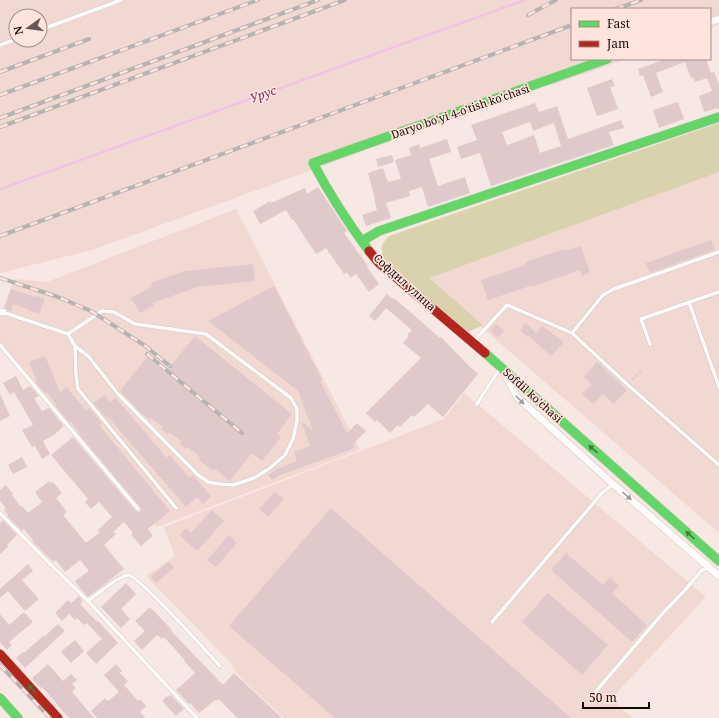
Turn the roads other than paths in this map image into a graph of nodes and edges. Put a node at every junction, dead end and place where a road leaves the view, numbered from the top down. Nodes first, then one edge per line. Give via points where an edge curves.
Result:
1 (121, 0) edge
2 (48, 27) edge
3 (604, 60) edge
4 (719, 117) edge
5 (314, 163) joint
6 (362, 241) junction
7 (719, 252) edge
8 (719, 292) edge
9 (689, 302) junction
10 (3, 312) edge
11 (572, 333) junction
12 (68, 334) junction
13 (473, 342) junction
14 (650, 344) dead end
15 (0, 345) edge
16 (75, 346) junction
17 (501, 366) junction
18 (719, 387) edge
19 (477, 404) dead end
20 (719, 465) edge
21 (621, 474) junction
22 (613, 484) junction
23 (176, 508) dead end
24 (138, 509) dead end
25 (0, 513) edge
26 (718, 560) edge
27 (710, 568) junction
28 (719, 576) edge
29 (88, 602) junction
30 (492, 622) dead end
31 (0, 654) edge
32 (220, 666) dead end
33 (591, 697) dead end
34 (0, 698) edge
35 (18, 718) edge
36 (58, 718) edge
37 (197, 718) edge

1 - 2 lane
3 - 5 street, Daryo bo'yi 4-o'tish ko'chasi
4 - 6 street via 379,231
5 - 6 street, Софдил улица via 326,187
6 - 13 street, Софдил улица via 379,262
7 - 11 lane via 603,295
8 - 9 lane
9 - 14 lane via 641,319
9 - 18 lane
10 - 12 lane
11 - 13 lane via 507,305
11 - 20 lane
12 - 16 lane
12 - 16 lane via 102,311 114,312 135,324 206,334 291,398 297,409 293,439 285,455 254,478 233,485 208,482 118,394 89,357
13 - 17 street, Софдил улица
15 - 24 lane
16 - 23 lane via 78,389
17 - 19 lane
21 -> 17 street, Sofdil ko'chasi
17 -> 22 street, Sofdil ko'chasi via 517,397
21 - 22 street
26 -> 21 street, Sofdil ko'chasi
22 -> 27 street, Sofdil ko'chasi
22 - 30 lane
25 - 29 lane
26 - 27 street
27 - 28 street, Sofdil ko'chasi
27 - 33 lane via 702,570
29 - 32 lane via 120,577 127,574 132,576 154,595
29 - 37 lane
36 -> 31 street
34 - 35 street

